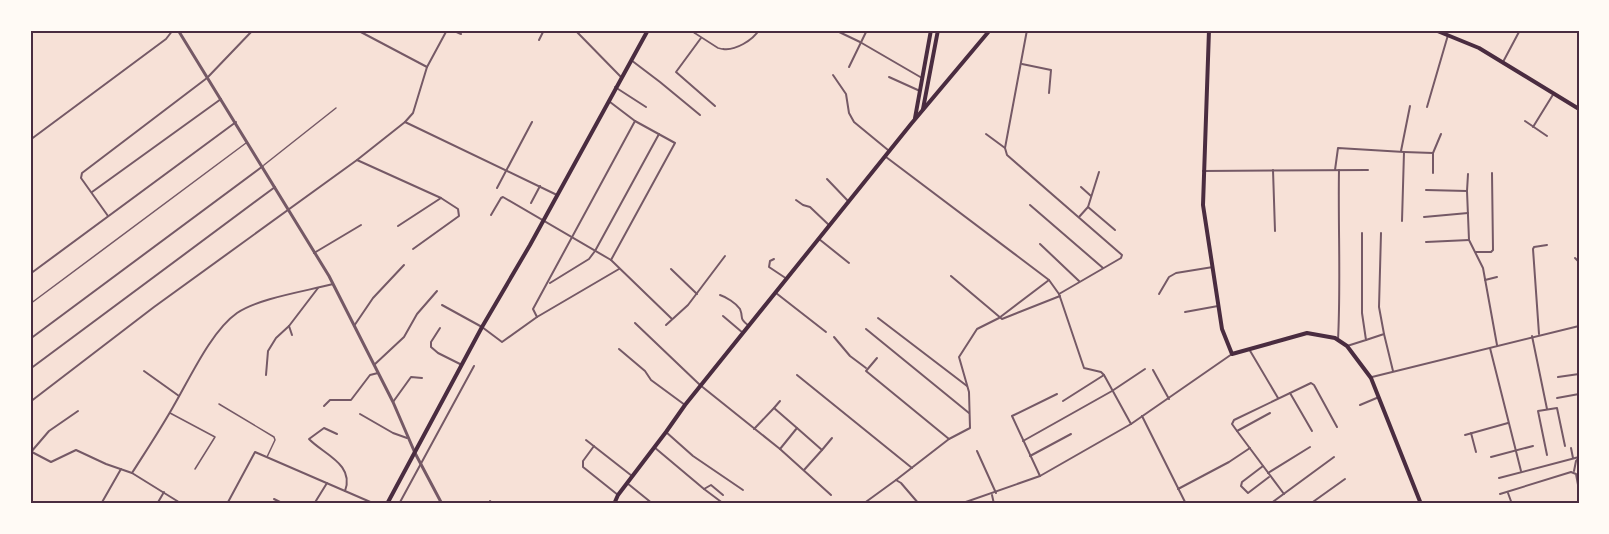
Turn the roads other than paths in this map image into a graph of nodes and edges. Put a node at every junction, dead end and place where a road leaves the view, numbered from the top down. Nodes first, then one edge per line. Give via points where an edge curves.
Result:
1 (172, 30) edge
2 (178, 30) edge
3 (253, 30) edge
4 (357, 30) edge
5 (447, 30) edge
6 (453, 30) edge
7 (544, 30) edge
8 (575, 30) edge
9 (640, 30) edge
10 (690, 30) edge
11 (759, 30) edge
12 (835, 30) edge
13 (867, 30) edge
14 (931, 30) edge
15 (938, 30) edge
16 (990, 30) edge
17 (1027, 30) edge
18 (1209, 30) edge
19 (1435, 30) edge
20 (1520, 30) edge
21 (647, 32) edge
22 (696, 32) edge
23 (461, 34) dead end
24 (1448, 35) junction
25 (701, 38) junction
26 (540, 40) dead end
27 (860, 42) junction
28 (723, 49) joint
29 (631, 60) junction
30 (1503, 62) junction
31 (1022, 64) junction
32 (427, 67) junction
33 (849, 67) dead end
34 (833, 75) dead end
35 (621, 77) junction
36 (889, 77) dead end
37 (207, 78) junction
38 (922, 78) junction
39 (615, 87) junction
40 (920, 92) junction
41 (1049, 93) dead end
42 (1554, 93) junction
43 (926, 94) junction
44 (936, 94) junction
45 (221, 99) junction
46 (609, 101) junction
47 (716, 105) dead end
48 (1410, 106) dead end
49 (646, 107) dead end
50 (1427, 107) dead end
51 (336, 108) dead end
52 (1579, 109) edge
53 (923, 110) junction
54 (700, 115) dead end
55 (635, 120) junction
56 (914, 121) junction
57 (405, 122) junction
58 (532, 122) dead end
59 (1525, 122) dead end
60 (236, 123) junction
61 (1533, 127) junction
62 (659, 134) junction
63 (986, 134) dead end
64 (1441, 134) dead end
65 (1547, 136) dead end
66 (30, 140) edge
67 (248, 141) junction
68 (1005, 148) junction
69 (890, 152) junction
70 (1402, 152) junction
71 (1433, 153) junction
72 (886, 157) junction
73 (357, 160) junction
74 (263, 166) junction
75 (507, 170) junction
76 (1273, 170) junction
77 (1337, 170) junction
78 (1368, 170) dead end
79 (1203, 171) junction
80 (1099, 172) dead end
81 (1433, 173) dead end
82 (1492, 173) dead end
83 (1468, 174) dead end
84 (827, 179) dead end
85 (540, 186) junction
86 (275, 187) junction
87 (1081, 187) dead end
88 (497, 188) dead end
89 (1426, 190) dead end
90 (1467, 191) junction
91 (91, 193) junction
92 (557, 195) junction
93 (1091, 196) junction
94 (441, 198) junction
95 (796, 200) dead end
96 (849, 202) junction
97 (531, 203) dead end
98 (1030, 205) dead end
99 (1088, 207) junction
100 (288, 210) junction
101 (1468, 213) junction
102 (491, 215) dead end
103 (108, 216) junction
104 (1079, 217) junction
105 (1424, 217) dead end
106 (544, 219) junction
107 (1402, 221) dead end
108 (361, 225) dead end
109 (398, 226) dead end
110 (830, 226) junction
111 (1114, 230) dead end
112 (1275, 231) dead end
113 (1362, 233) dead end
114 (1381, 233) dead end
115 (574, 237) junction
116 (819, 239) junction
117 (1469, 240) junction
118 (1426, 242) dead end
119 (1040, 244) dead end
120 (1547, 245) dead end
121 (413, 249) dead end
122 (595, 251) junction
123 (1476, 252) junction
124 (315, 253) junction
125 (725, 256) dead end
126 (1575, 258) dead end
127 (774, 259) dead end
128 (611, 260) junction
129 (1579, 262) edge
130 (849, 263) dead end
131 (404, 265) dead end
132 (1213, 267) junction
133 (1103, 268) junction
134 (619, 269) junction
135 (670, 269) dead end
136 (30, 274) edge
137 (951, 276) dead end
138 (1497, 277) dead end
139 (787, 279) junction
140 (1049, 280) junction
141 (1485, 280) junction
142 (1079, 281) junction
143 (333, 284) junction
144 (547, 284) junction
145 (318, 288) junction
146 (437, 291) dead end
147 (776, 293) junction
148 (697, 294) junction
149 (1159, 294) dead end
150 (720, 295) dead end
151 (1060, 295) junction
152 (30, 304) edge
153 (442, 305) dead end
154 (1218, 306) junction
155 (1185, 312) dead end
156 (723, 316) dead end
157 (537, 317) junction
158 (878, 318) dead end
159 (999, 318) junction
160 (672, 320) junction
161 (635, 323) dead end
162 (666, 325) dead end
163 (289, 326) junction
164 (354, 326) junction
165 (749, 326) junction
166 (1579, 326) edge
167 (482, 327) junction
168 (440, 328) dead end
169 (866, 329) dead end
170 (826, 332) dead end
171 (743, 333) junction
172 (1384, 334) junction
173 (1539, 334) junction
174 (292, 335) dead end
175 (1532, 336) junction
176 (834, 337) dead end
177 (30, 339) edge
178 (1338, 340) junction
179 (1366, 340) junction
180 (1497, 345) junction
181 (1347, 346) junction
182 (1490, 348) junction
183 (619, 349) dead end
184 (1249, 349) junction
185 (1232, 354) junction
186 (878, 358) dead end
187 (374, 365) junction
188 (462, 365) junction
189 (474, 366) dead end
190 (30, 369) edge
191 (867, 369) junction
192 (1145, 369) dead end
193 (144, 370) dead end
194 (1153, 370) dead end
195 (1393, 371) junction
196 (378, 373) junction
197 (1579, 374) edge
198 (266, 375) dead end
199 (797, 375) dead end
200 (1104, 375) junction
201 (1558, 377) dead end
202 (422, 378) dead end
203 (1371, 378) junction
204 (700, 386) junction
205 (967, 386) junction
206 (1112, 391) junction
207 (1290, 393) junction
208 (1057, 394) dead end
209 (1579, 394) edge
210 (180, 396) junction
211 (1379, 397) junction
212 (1278, 398) junction
213 (1557, 398) dead end
214 (1169, 399) junction
215 (780, 401) dead end
216 (1063, 401) dead end
217 (30, 402) edge
218 (393, 402) junction
219 (219, 404) dead end
220 (685, 405) junction
221 (1360, 405) dead end
222 (324, 406) dead end
223 (774, 408) junction
224 (1547, 409) junction
225 (78, 411) dead end
226 (170, 413) junction
227 (969, 413) junction
228 (1270, 413) dead end
229 (360, 414) dead end
230 (1142, 416) junction
231 (1508, 423) junction
232 (1131, 424) junction
233 (1336, 426) dead end
234 (797, 428) junction
235 (754, 429) junction
236 (1238, 430) junction
237 (1312, 431) dead end
238 (666, 432) junction
239 (1471, 433) junction
240 (337, 434) dead end
241 (1071, 434) dead end
242 (1465, 435) dead end
243 (832, 438) dead end
244 (410, 439) junction
245 (949, 439) junction
246 (586, 440) dead end
247 (1023, 441) junction
248 (594, 446) junction
249 (1533, 446) dead end
250 (1565, 446) dead end
251 (654, 447) junction
252 (1311, 447) dead end
253 (1250, 448) junction
254 (1571, 448) dead end
255 (780, 449) junction
256 (1515, 449) junction
257 (822, 450) junction
258 (31, 451) edge
259 (977, 452) dead end
260 (1476, 452) dead end
261 (414, 453) junction
262 (1547, 454) dead end
263 (1030, 456) junction
264 (267, 457) junction
265 (1334, 457) dead end
266 (1491, 457) dead end
267 (1579, 457) edge
268 (1573, 458) junction
269 (422, 463) junction
270 (1263, 466) junction
271 (912, 468) junction
272 (121, 469) junction
273 (195, 469) dead end
274 (804, 470) junction
275 (1521, 471) junction
276 (1574, 472) junction
277 (132, 473) junction
278 (1269, 474) junction
279 (632, 476) junction
280 (1040, 476) junction
281 (1499, 478) dead end
282 (1345, 479) dead end
283 (896, 480) junction
284 (327, 483) junction
285 (627, 483) junction
286 (704, 489) junction
287 (1178, 489) junction
288 (743, 490) dead end
289 (1579, 490) edge
290 (345, 491) junction
291 (164, 492) junction
292 (996, 493) junction
293 (1508, 493) junction
294 (992, 494) junction
295 (1284, 494) junction
296 (1500, 494) dead end
297 (618, 495) junction
298 (723, 495) dead end
299 (831, 495) dead end
300 (274, 499) dead end
301 (490, 501) dead end
302 (101, 504) edge
303 (158, 504) edge
304 (182, 504) edge
305 (227, 504) edge
306 (284, 504) edge
307 (314, 504) edge
308 (375, 504) edge
309 (387, 504) edge
310 (399, 504) edge
311 (442, 504) edge
312 (493, 504) edge
313 (614, 504) edge
314 (653, 504) edge
315 (724, 504) edge
316 (863, 504) edge
317 (919, 504) edge
318 (960, 504) edge
319 (994, 504) edge
320 (1186, 504) edge
321 (1270, 504) edge
322 (1310, 504) edge
323 (1421, 504) edge
324 (1512, 504) edge

1 - 66 street via 166,39
2 - 37 street
3 - 37 street
4 - 32 street
5 - 32 street
6 - 23 street
7 - 26 street
8 - 35 street
9 - 21 street
10 - 22 lane
11 - 28 street via 748,40
12 - 27 street
13 - 27 street
14 - 38 main road
15 - 43 main road
16 - 44 main road
17 - 31 street
18 - 79 main road
19 - 24 main road
20 - 30 street
21 - 29 main road
22 - 25 lane
24 - 30 main road
24 - 50 street
25 - 28 lane
25 - 47 street via 676,72
27 - 33 street
27 - 38 street
29 - 35 main road
29 - 54 street
30 - 42 main road
31 - 41 street via 1051,70
31 - 68 street
32 - 57 street via 413,113
34 - 69 street via 846,94 854,122
35 - 39 main road
36 - 40 street
37 - 45 street
37 - 91 street via 85,169 80,175
38 - 40 main road
39 - 46 main road
39 - 49 street
40 - 43 main road
40 - 56 main road
42 - 52 main road
42 - 61 street
43 - 44 main road
43 - 53 main road
44 - 53 main road
45 - 60 street
45 - 91 street
46 - 55 street
46 - 92 main road
48 - 70 street
51 - 74 lane
53 - 56 main road
55 - 62 street
55 - 115 street
56 - 69 main road
57 - 73 street
57 - 75 street
58 - 75 street
59 - 61 street
60 - 67 street
60 - 103 street
61 - 65 street
62 - 122 street
62 - 128 street via 675,143
63 - 68 street
64 - 71 street
67 - 74 street
67 - 152 lane
68 - 104 street via 1012,160
69 - 72 main road
70 - 71 street
70 - 77 street via 1338,148
70 - 107 street
71 - 81 street
72 - 96 main road
72 - 140 street
73 - 94 street
73 - 100 street
74 - 86 street
74 - 177 street
75 - 85 street
75 - 88 street
76 - 77 street
76 - 79 street
76 - 112 street
77 - 78 street
77 - 178 street
79 - 132 main road via 1203,205
80 - 93 street
82 - 123 street via 1493,250
83 - 90 street
84 - 96 street
85 - 92 street
85 - 97 street
86 - 100 street
86 - 190 street
87 - 93 street
89 - 90 street
90 - 101 street
91 - 103 street
92 - 106 main road
93 - 99 street
94 - 109 street
94 - 121 street via 456,206 460,215
95 - 110 street via 811,207
96 - 110 main road
98 - 133 street
99 - 104 street
99 - 111 street
100 - 124 street
100 - 217 street
101 - 105 street
101 - 117 street
102 - 106 street via 502,197
103 - 136 street
104 - 133 street via 1122,255
106 - 115 street
106 - 167 main road
108 - 124 street
110 - 116 main road
113 - 179 street
114 - 172 street via 1379,307
115 - 122 street
115 - 144 street
116 - 130 street
116 - 139 main road
117 - 118 street
117 - 123 street
119 - 142 street
120 - 173 street via 1533,249
122 - 128 street
122 - 144 street via 589,259
123 - 141 street
124 - 143 street
125 - 148 street
126 - 129 street
127 - 139 street via 769,267
128 - 134 street
131 - 164 street via 373,298
132 - 149 street via 1176,273
132 - 154 main road
133 - 142 street
134 - 157 street
134 - 160 street
135 - 148 street
137 - 159 street
138 - 141 street
139 - 147 main road
140 - 151 street
140 - 159 street
141 - 180 street
142 - 151 street
143 - 145 street
143 - 164 street
144 - 157 street via 533,311
145 - 163 street
145 - 210 street via 236,314 205,352
146 - 187 street via 404,337
147 - 165 main road
147 - 170 street
148 - 160 street
150 - 165 street via 738,308 741,319
151 - 159 street
151 - 200 street via 1084,368
153 - 167 street
154 - 155 street
154 - 185 main road
156 - 171 street
157 - 167 street via 502,342
158 - 205 street
159 - 205 street via 977,329 959,354
160 - 162 street
161 - 204 street
163 - 174 street
163 - 198 street via 268,351
164 - 187 street
165 - 171 main road
166 - 173 street
167 - 188 main road
168 - 188 street via 431,346
169 - 227 street
171 - 204 main road
172 - 179 street
172 - 195 street
173 - 175 street
175 - 180 street
175 - 224 street
176 - 191 street
178 - 181 main road
178 - 184 main road via 1307,333
179 - 181 street
180 - 182 street
181 - 203 main road
182 - 195 street
182 - 231 street
183 - 220 street
184 - 185 main road
184 - 212 street
185 - 214 street
186 - 191 street
187 - 196 street
188 - 261 main road
189 - 269 street
191 - 245 street
192 - 206 street
193 - 210 street
194 - 214 street
195 - 203 street
196 - 218 street
196 - 222 street via 370,375 351,400 330,400
197 - 201 street
199 - 271 street
200 - 206 street
200 - 216 street
202 - 218 street via 411,377
203 - 211 main road
204 - 220 main road
204 - 235 street
205 - 227 street
206 - 232 street
206 - 247 street
207 - 212 street
207 - 233 street via 1311,382
207 - 237 street
208 - 247 street via 1012,416
209 - 213 street
210 - 226 street
211 - 221 street
211 - 323 main road
212 - 236 street via 1234,420
214 - 230 street
215 - 223 street
218 - 244 street
219 - 264 lane via 274,437
220 - 238 main road
223 - 234 street
223 - 235 street
224 - 250 street via 1558,409
224 - 262 street via 1537,413
225 - 258 street via 49,431
226 - 273 lane via 215,437
226 - 277 street
227 - 245 street via 970,428
228 - 236 street
229 - 244 street
230 - 232 street
230 - 287 street
231 - 239 street
231 - 256 street
232 - 280 street
234 - 255 street
234 - 257 street
235 - 255 street
236 - 253 street
238 - 251 main road
238 - 288 street
239 - 242 street
239 - 260 street
240 - 290 street via 324,428 309,439 342,465
241 - 263 street
243 - 257 street
244 - 261 street
245 - 271 street
246 - 248 street
247 - 263 street
248 - 279 street
248 - 297 street via 583,467
249 - 256 street
251 - 279 main road
251 - 286 street
252 - 278 street
253 - 270 street
253 - 287 street
254 - 268 street
255 - 274 street
256 - 266 street
256 - 275 street
257 - 274 street
258 - 272 street via 51,462 76,450
259 - 292 street
261 - 269 street
261 - 309 main road
263 - 280 street
264 - 284 street
264 - 305 street via 255,452
265 - 295 street
267 - 268 street
267 - 276 street
268 - 275 street
269 - 310 street
269 - 311 street
270 - 278 street
270 - 278 street via 1242,482 1246,493
271 - 283 street
272 - 277 street
272 - 302 street
274 - 299 street
275 - 281 street
276 - 289 street
276 - 293 street
277 - 291 street
278 - 295 street
279 - 285 main road
280 - 292 street
282 - 322 street
283 - 316 street
283 - 317 street
284 - 290 street
284 - 307 street
285 - 297 main road
285 - 314 street
286 - 298 street via 711,485
286 - 315 street
287 - 320 street
290 - 308 street
291 - 303 street
291 - 304 street
292 - 294 street
293 - 296 street
293 - 324 street
294 - 318 street
294 - 319 street
295 - 321 street
297 - 313 main road
300 - 306 street
301 - 312 street

